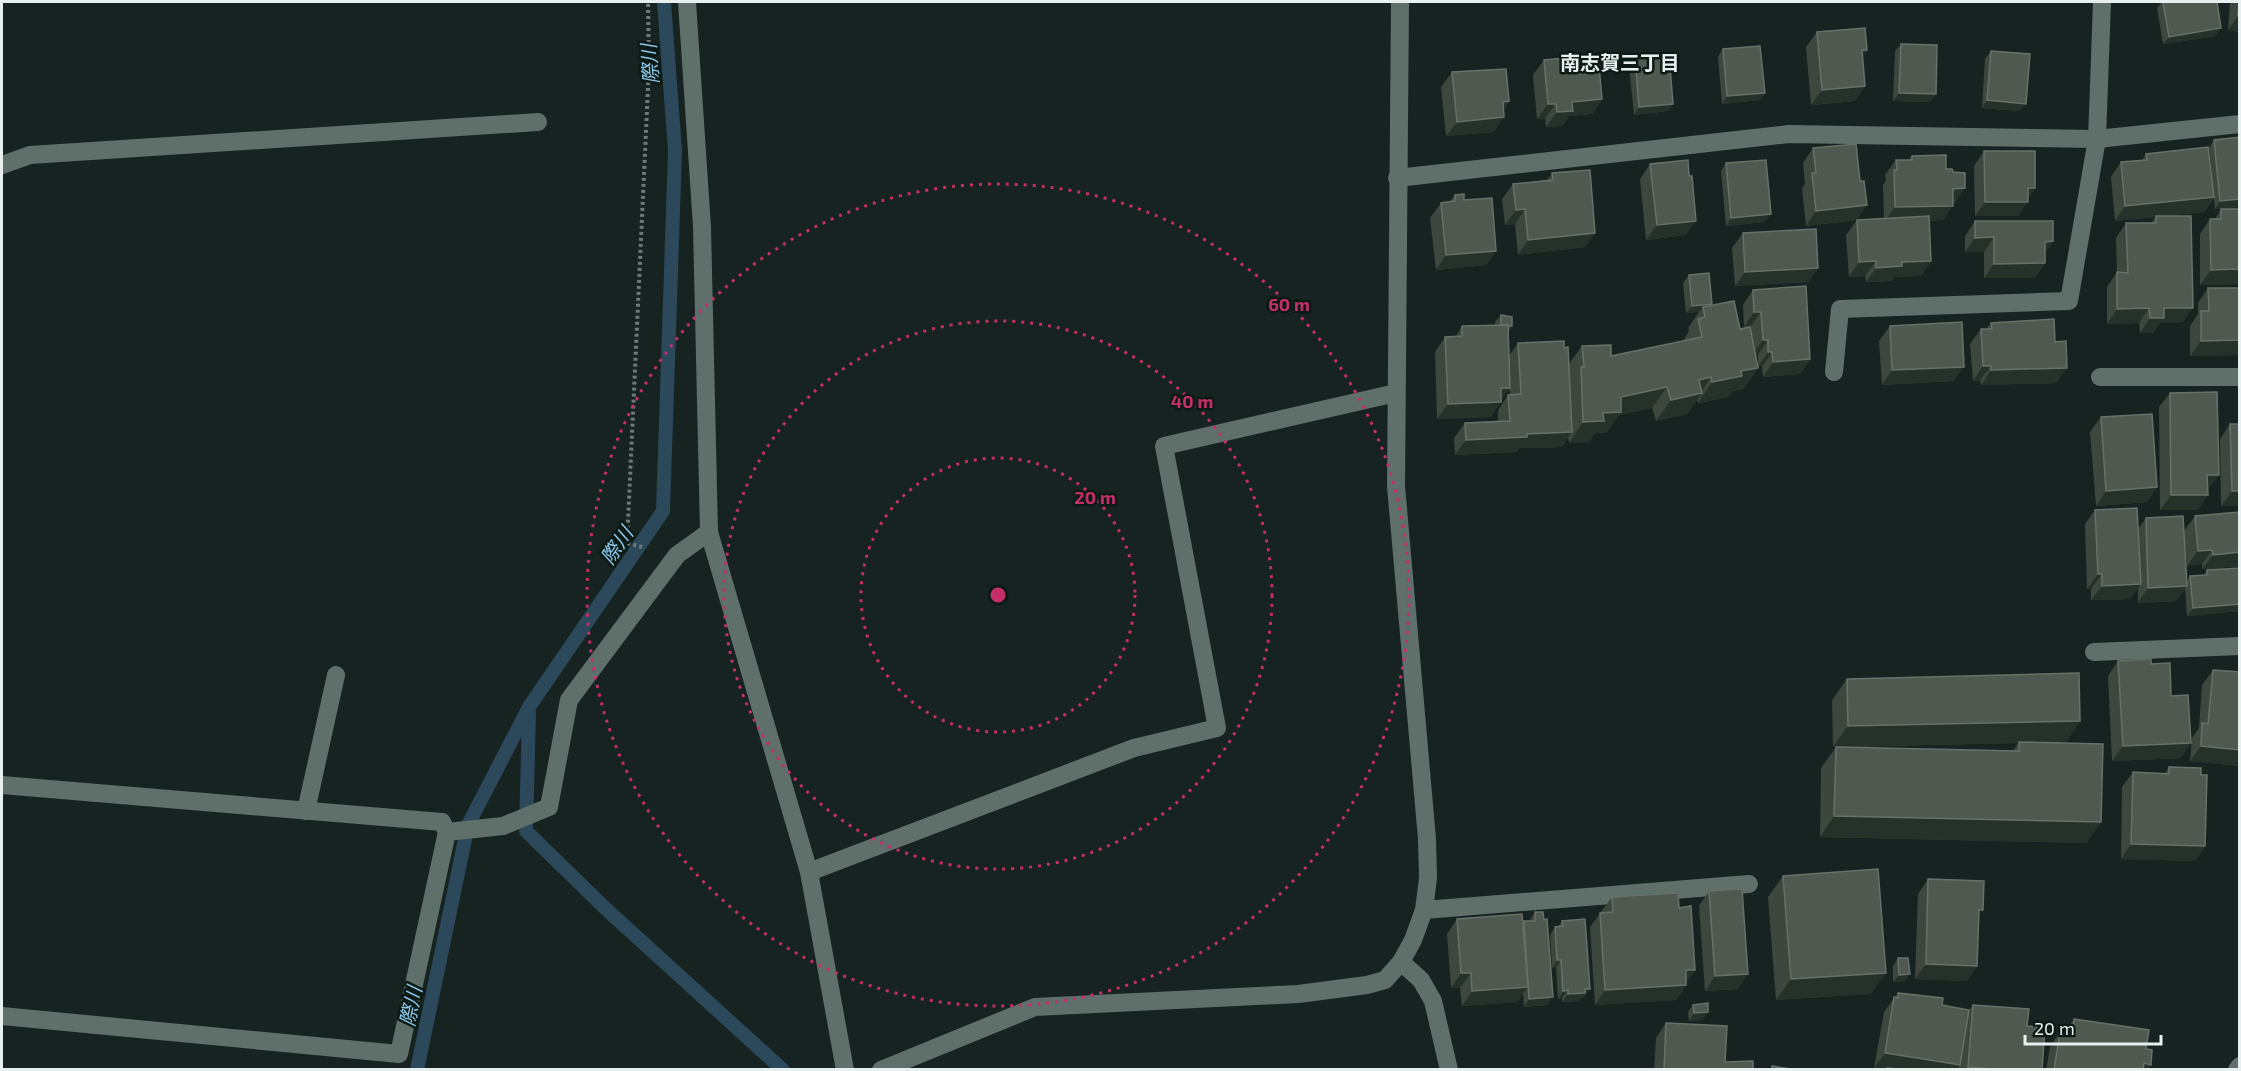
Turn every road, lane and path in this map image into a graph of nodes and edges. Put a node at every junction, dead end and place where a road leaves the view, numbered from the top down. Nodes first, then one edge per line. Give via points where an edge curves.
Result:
1 (648, 2) edge
2 (687, 2) edge
3 (1400, 2) edge
4 (2102, 2) edge
5 (538, 122) dead end
6 (2240, 124) edge
7 (2097, 139) junction
8 (2, 165) edge
9 (1397, 178) junction
10 (1834, 372) dead end
11 (2100, 377) dead end
12 (2240, 377) edge
13 (1396, 393) junction
14 (709, 532) junction
15 (627, 543) dead end
16 (2240, 646) edge
17 (2094, 652) dead end
18 (336, 675) dead end
19 (2, 785) edge
20 (306, 811) junction
21 (449, 832) junction
22 (809, 872) junction
23 (1749, 884) dead end
24 (1424, 910) junction
25 (1401, 962) junction
26 (2, 1016) edge
27 (396, 1062) edge
28 (2240, 1066) edge
29 (845, 1070) edge
30 (881, 1070) edge
31 (1449, 1070) edge
32 (2236, 1070) edge

1 - 15 path via 649,78
2 - 14 street via 702,227
3 - 9 street
4 - 7 street
5 - 8 street via 30,155
6 - 7 street
7 - 9 street via 1789,134
7 - 10 street via 2069,301 1840,309
9 - 13 street
11 - 12 street
13 - 22 street via 1164,446 1217,728 1134,748
13 - 24 street via 1396,486 1427,839
14 - 21 street via 677,555 569,700 549,807 500,826
14 - 22 street
16 - 17 street
18 - 20 street
19 - 20 street
20 - 21 street via 442,822
21 - 27 street
22 - 29 street
23 - 24 street
24 - 25 street
25 - 30 street via 1385,980 1298,994 1035,1007
25 - 31 street via 1421,980 1433,1001
26 - 27 street
28 - 32 street

